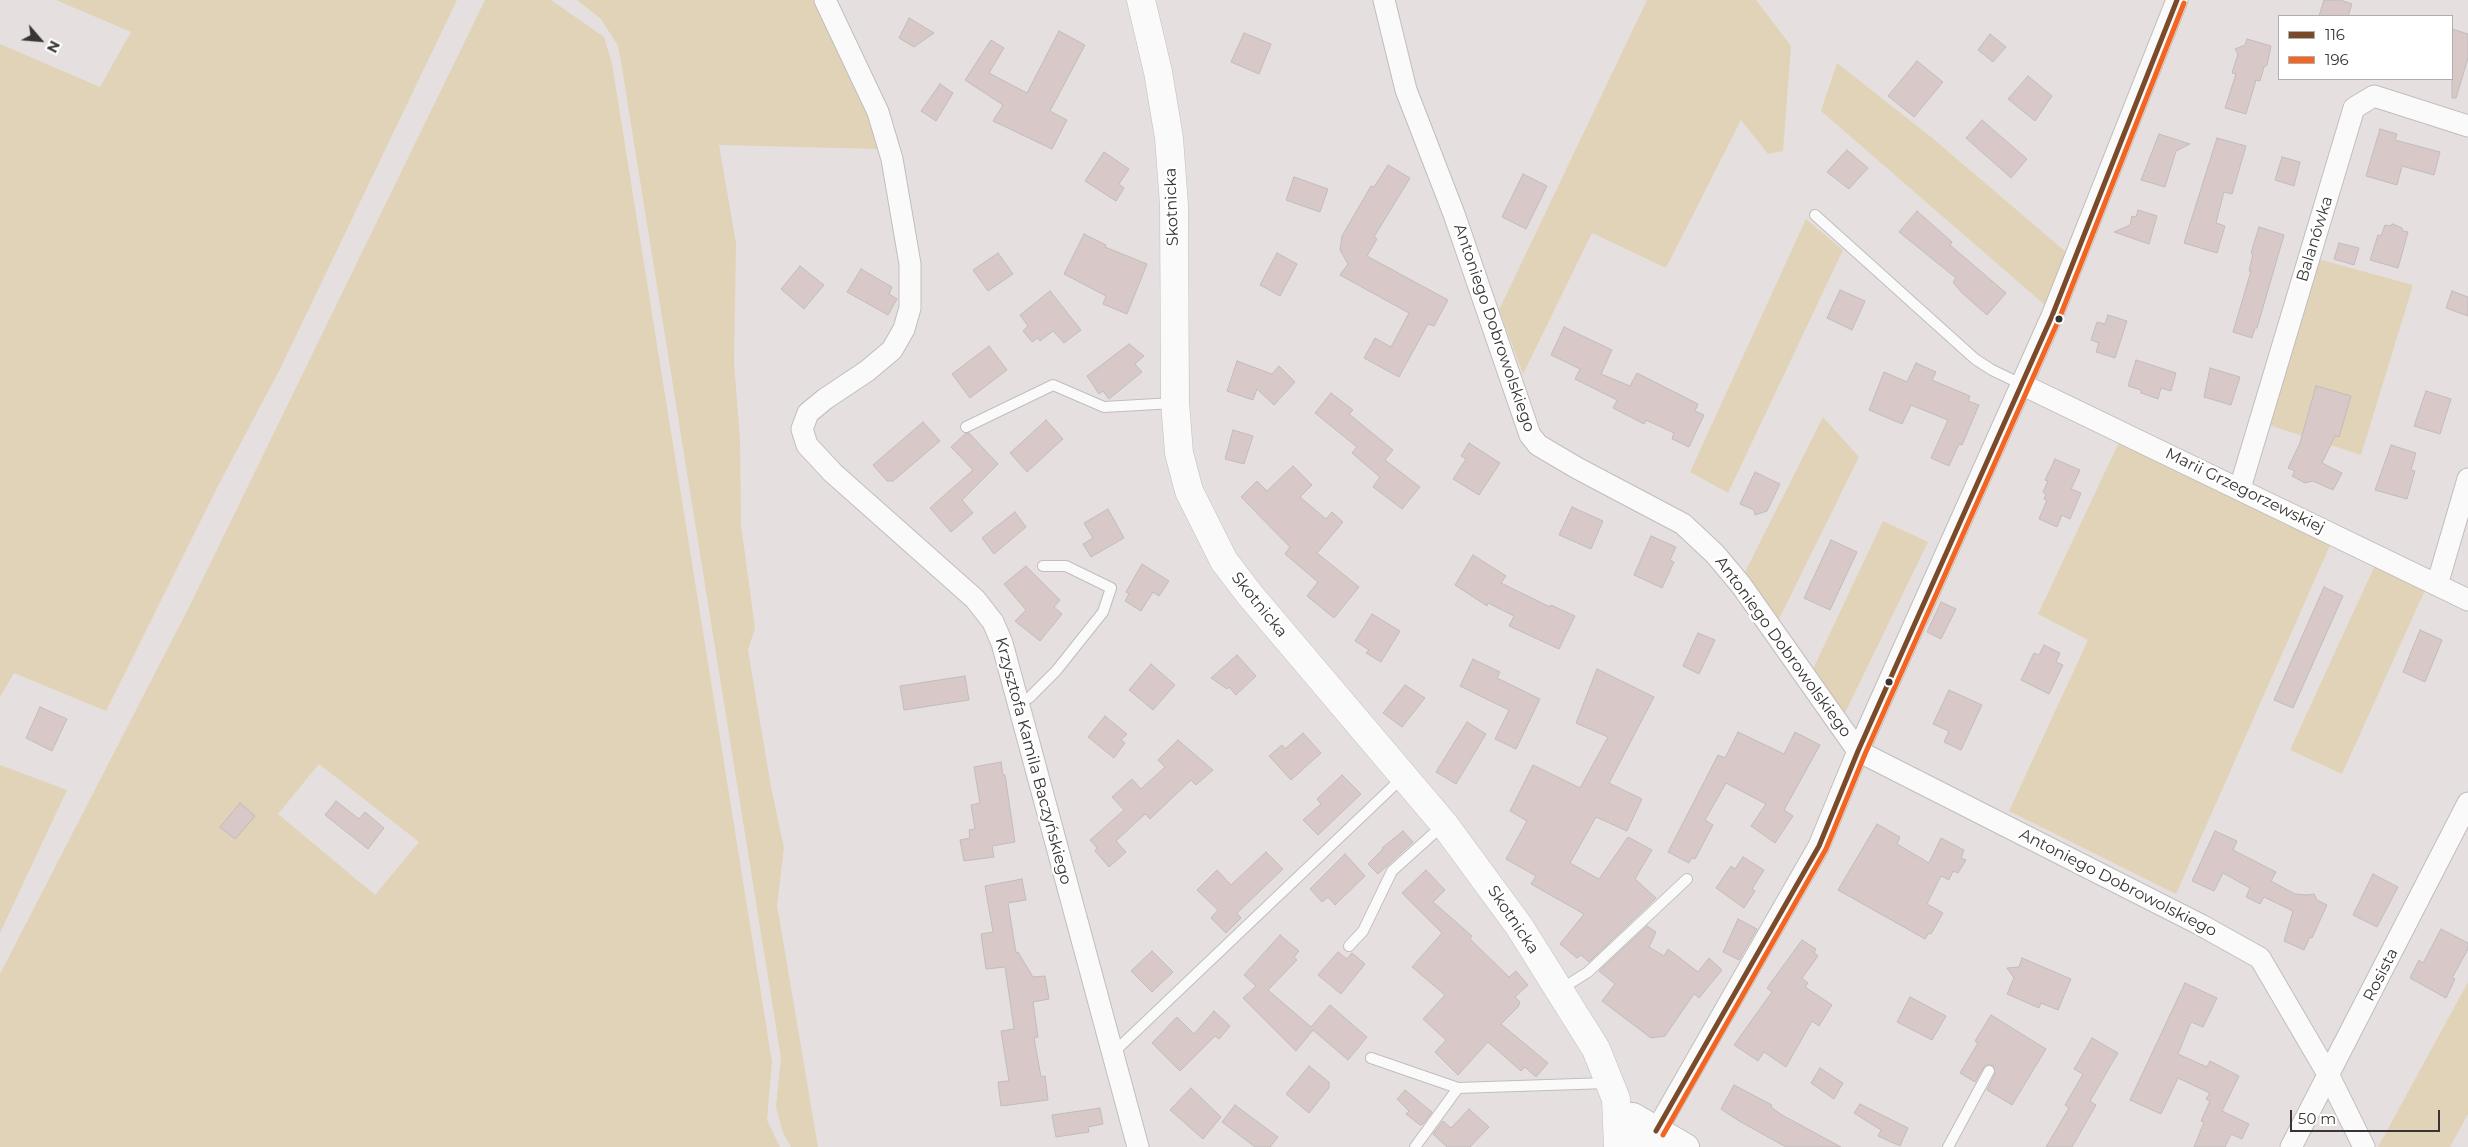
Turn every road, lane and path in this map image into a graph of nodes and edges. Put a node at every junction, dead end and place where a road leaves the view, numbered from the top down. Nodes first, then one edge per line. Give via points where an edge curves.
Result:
1 (825, 0) edge
2 (1141, 0) edge
3 (1384, 0) edge
4 (2177, 0) edge
5 (2468, 126) edge
6 (1815, 216) dead end
7 (2021, 384) junction
8 (1175, 402) junction
9 (966, 427) dead end
10 (2468, 479) edge
11 (2240, 488) junction
12 (1043, 566) dead end
13 (2437, 585) junction
14 (2468, 600) edge
15 (1018, 702) junction
16 (1858, 751) junction
17 (1404, 777) junction
18 (2468, 803) edge
19 (1444, 824) junction
20 (1687, 879) dead end
21 (1348, 946) dead end
22 (1560, 990) junction
23 (1113, 1053) junction
24 (1371, 1058) dead end
25 (1989, 1071) dead end
26 (2329, 1076) junction
27 (1611, 1083) junction
28 (1458, 1088) junction
29 (1618, 1132) edge
30 (1650, 1140) edge
31 (1138, 1147) edge
32 (1415, 1147) edge
33 (1686, 1147) edge
34 (1948, 1147) edge
35 (2291, 1147) edge
36 (2364, 1147) edge

1 - 15 street, Krzysztofa Kamila Baczyńskiego via 878,112 892,159 910,264 910,308 904,329 892,350 808,413 802,429 807,445 833,473 975,599 993,622
2 - 8 main road, Skotnicka via 1169,138 1174,205
3 - 16 street, Antoniego Dobrowolskiego via 1406,90 1454,214 1530,435 1538,445 1577,468 1683,524 1715,554 1741,585
4 - 7 street via 2063,290
5 - 11 street, Balanówka via 2374,96 2354,108
6 - 7 lane via 1975,359
7 - 11 street, Marii Grzegorzewskiej
7 - 16 street
8 - 9 lane via 1104,407 1053,385
8 - 17 main road, Skotnicka via 1179,453 1189,491 1224,561
10 - 13 street
11 - 13 street, Marii Grzegorzewskiej
12 - 15 lane via 1066,566 1111,588 1103,612 1056,671 1029,698
13 - 14 street, Marii Grzegorzewskiej
15 - 23 street, Krzysztofa Kamila Baczyńskiego
16 - 26 street, Antoniego Dobrowolskiego via 2260,958
16 - 30 street via 1819,846
17 - 19 main road, Skotnicka
17 - 23 lane
18 - 26 street, Rosista
19 - 21 lane via 1392,871 1363,932
19 - 22 main road, Skotnicka via 1519,926
20 - 22 lane via 1588,972
22 - 27 main road, Skotnicka via 1596,1049
23 - 31 street, Krzysztofa Kamila Baczyńskiego
24 - 28 lane
25 - 34 lane
26 - 35 street, Rosista
26 - 36 street, Antoniego Dobrowolskiego
27 - 28 lane
27 - 29 main road, Skotnicka
28 - 32 lane
29 - 30 street, Skotnicka via 1640,1142
30 - 33 street, Skotnicka

